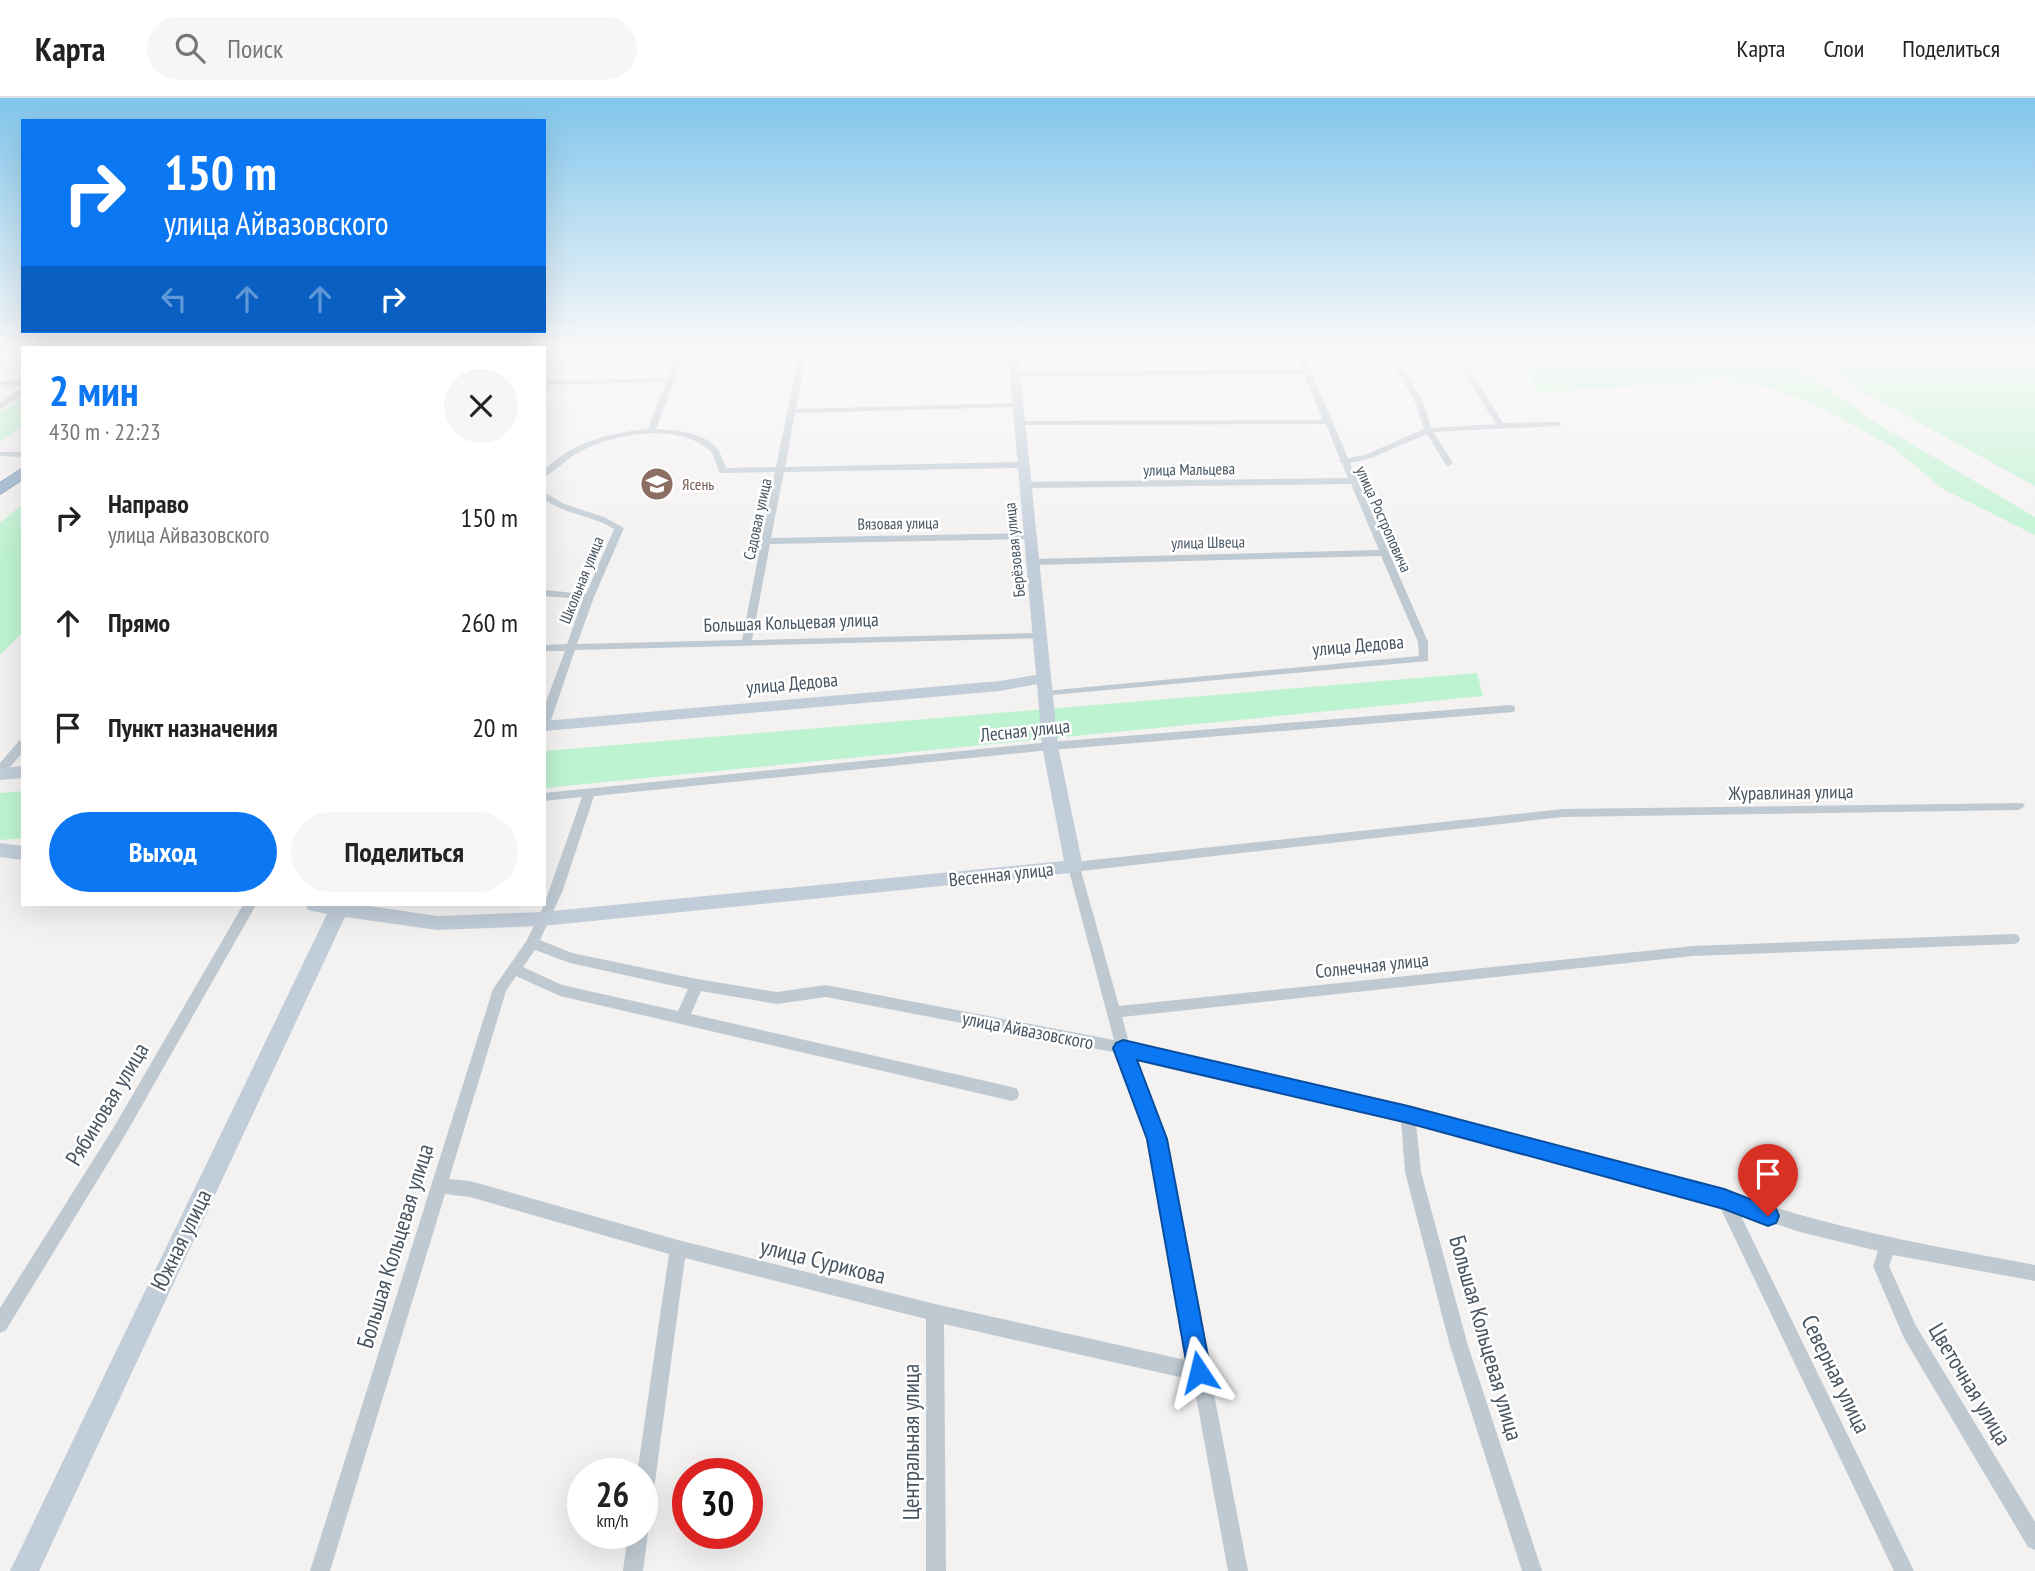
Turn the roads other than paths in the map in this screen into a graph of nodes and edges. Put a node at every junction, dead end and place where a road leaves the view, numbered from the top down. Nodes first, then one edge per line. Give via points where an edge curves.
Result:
1 (655, 420) edge
2 (791, 420) edge
3 (1020, 420) edge
4 (1425, 420) edge
5 (1498, 420) edge
6 (1327, 422) joint
7 (1020, 423) junction
8 (1558, 424) dead end
9 (1502, 426) junction
10 (1429, 430) junction
11 (651, 431) junction
12 (0, 454) edge
13 (21, 458) edge
14 (21, 460) edge
15 (1343, 461) junction
16 (1449, 463) dead end
17 (1023, 465) junction
18 (781, 470) junction
19 (723, 471) joint
20 (546, 473) edge
21 (21, 474) edge
22 (0, 478) edge
23 (1352, 481) junction
24 (1026, 485) junction
25 (0, 490) edge
26 (546, 496) edge
27 (1031, 536) junction
28 (766, 541) junction
29 (1384, 553) junction
30 (1033, 562) junction
31 (546, 593) edge
32 (589, 597) junction
33 (1040, 636) junction
34 (746, 643) junction
35 (546, 648) edge
36 (571, 648) junction
37 (1424, 659) joint
38 (1044, 686) junction
39 (1510, 709) dead end
40 (546, 719) edge
41 (546, 725) edge
42 (21, 747) edge
43 (1050, 747) junction
44 (21, 772) edge
45 (0, 773) edge
46 (589, 793) junction
47 (546, 797) edge
48 (2019, 806) dead end
49 (1563, 813) joint
50 (0, 850) edge
51 (21, 853) edge
52 (1074, 867) junction
53 (249, 906) edge
54 (321, 906) edge
55 (339, 909) junction
56 (542, 919) junction
57 (2013, 939) dead end
58 (532, 943) junction
59 (514, 969) junction
60 (697, 985) junction
61 (1113, 1012) junction
62 (682, 1018) junction
63 (1123, 1048) junction
64 (1012, 1094) dead end
65 (1408, 1115) junction
66 (439, 1186) junction
67 (1724, 1199) junction
68 (1888, 1246) junction
69 (678, 1248) junction
70 (2035, 1273) edge
71 (935, 1313) junction
72 (0, 1324) edge
73 (1199, 1372) junction
74 (648, 1458) edge
75 (2035, 1540) edge
76 (636, 1549) edge
77 (23, 1571) edge
78 (320, 1571) edge
79 (633, 1571) edge
80 (936, 1571) edge
81 (1238, 1571) edge
82 (1532, 1571) edge
83 (1904, 1571) edge

1 - 11 street
2 - 18 street, Садовая улица
3 - 7 street, Берёзовая улица
4 - 10 street
5 - 9 street
6 - 7 street
6 - 15 street, улица Ростроповича
7 - 17 street, Берёзовая улица
8 - 9 street
9 - 10 street
10 - 15 street via 1358,461
10 - 16 street
11 - 19 street via 700,441 718,456
11 - 20 street via 595,442 574,451
12 - 13 street
14 - 22 highway
15 - 23 street, улица Ростроповича
17 - 18 street
17 - 24 street, Берёзовая улица
18 - 19 street
18 - 28 street, Садовая улица
21 - 25 highway
23 - 24 street, улица Мальцева
23 - 29 street, улица Ростроповича
24 - 27 street, Берёзовая улица
26 - 32 street, Школьная улица via 565,509 610,521 619,528
27 - 28 street, Вязовая улица
27 - 30 street, Берёзовая улица
28 - 34 street, Садовая улица
29 - 30 street, улица Швеца
29 - 37 street, улица Ростроповича via 1423,642
30 - 33 street, Берёзовая улица
31 - 32 street
32 - 36 street, Школьная улица
33 - 34 street, Большая Кольцевая улица
33 - 38 street, Берёзовая улица
34 - 36 street, Большая Кольцевая улица
35 - 36 street, Большая Кольцевая улица
36 - 40 street, Школьная улица
37 - 38 street, улица Дедова
38 - 41 street, улица Дедова
38 - 43 street, Берёзовая улица
39 - 43 street, Лесная улица
42 - 45 street
43 - 46 street, Лесная улица
43 - 52 street, Берёзовая улица
44 - 45 street
46 - 47 street, Лесная улица
46 - 56 street, Большая Кольцевая улица via 557,890
48 - 49 street, Журавлиная улица
49 - 52 street, Весенная улица
50 - 51 street
52 - 56 street, Весенная улица
52 - 61 street
53 - 72 street, Рябиновая улица via 119,1132
54 - 55 street
55 - 56 street, Весенная улица via 437,923
55 - 77 street, Южная улица
56 - 58 street, Большая Кольцевая улица
57 - 61 street, Солнечная улица via 1693,951
58 - 59 street, Большая Кольцевая улица
58 - 60 street, улица Айвазовского via 570,958
59 - 62 street via 560,990
59 - 66 street, Большая Кольцевая улица via 500,989
60 - 62 street
60 - 63 street, улица Айвазовского via 777,998 825,991
61 - 63 street
62 - 64 street
63 - 65 street, улица Айвазовского
63 - 73 street via 1157,1139
65 - 67 street, улица Айвазовского
65 - 82 street, Большая Кольцевая улица via 1413,1172 1459,1346
66 - 69 street, улица Сурикова via 470,1189
66 - 78 street, Большая Кольцевая улица
67 - 68 street, улица Айвазовского via 1768,1216
67 - 83 street, Северная улица
68 - 70 street, улица Айвазовского
68 - 75 street, Цветочная улица via 1881,1265 1910,1332
69 - 71 street, улица Сурикова
69 - 74 street
71 - 73 street, улица Сурикова
71 - 80 street, Центральная улица
73 - 81 street
76 - 79 street

